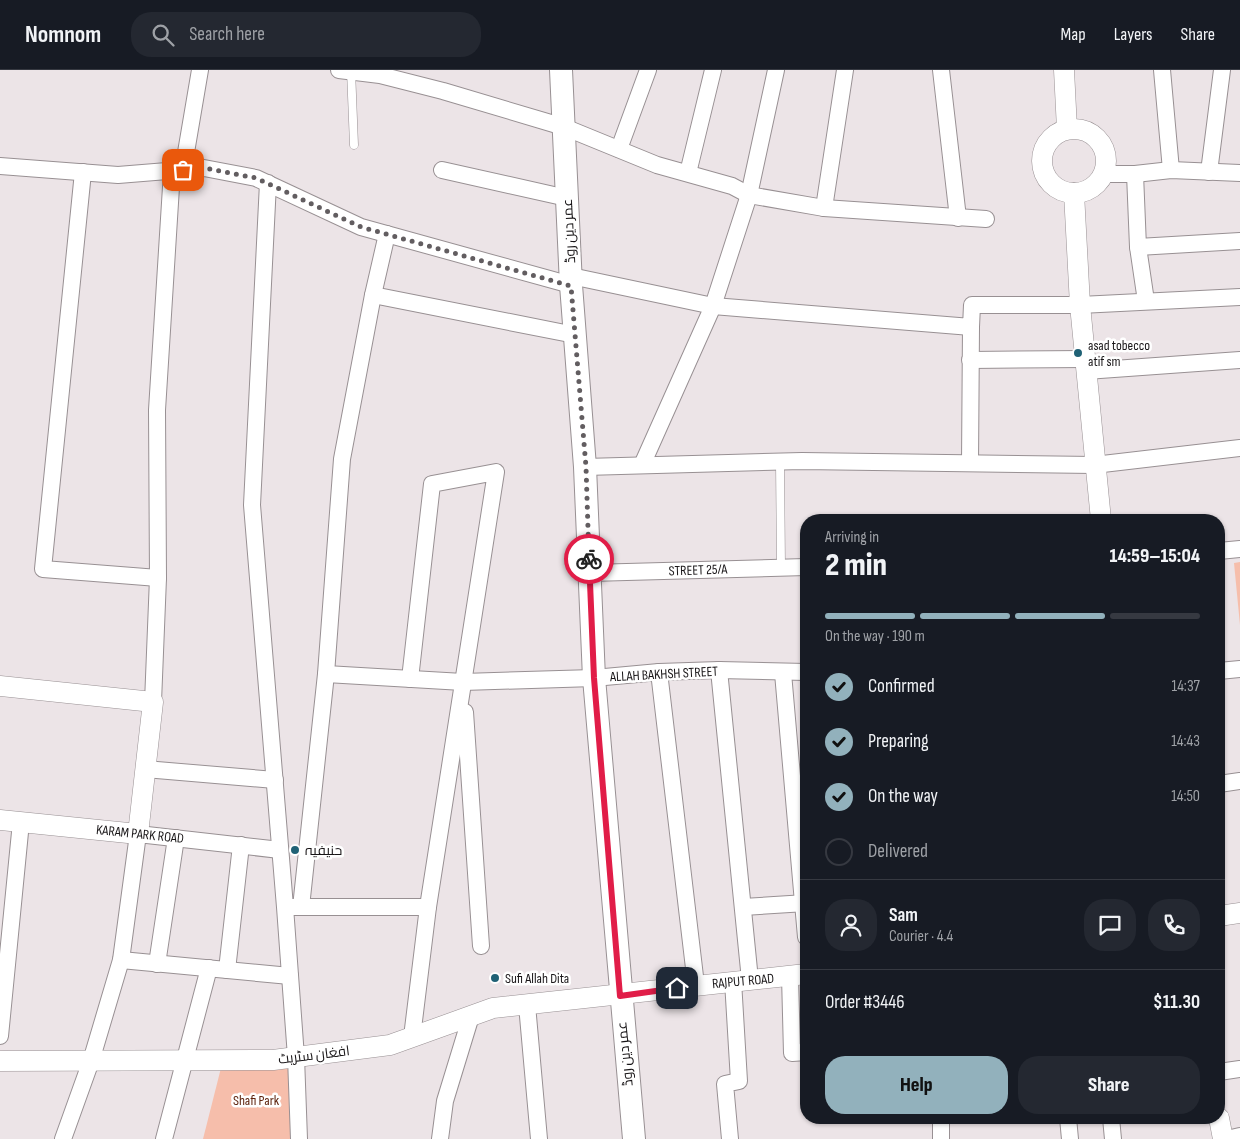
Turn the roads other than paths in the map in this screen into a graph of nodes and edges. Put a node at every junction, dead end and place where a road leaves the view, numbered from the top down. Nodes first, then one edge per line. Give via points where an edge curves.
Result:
1 (200, 70) edge
2 (347, 70) edge
3 (561, 70) edge
4 (648, 70) edge
5 (713, 70) edge
6 (776, 70) edge
7 (845, 70) edge
8 (941, 70) edge
9 (1064, 70) edge
10 (1162, 70) edge
11 (1222, 70) edge
12 (564, 127) junction
13 (1067, 129) junction
14 (354, 145) dead end
15 (619, 150) junction
16 (0, 166) edge
17 (177, 170) junction
18 (442, 170) dead end
19 (1171, 170) junction
20 (83, 172) junction
21 (1209, 172) junction
22 (688, 173) junction
23 (1240, 173) edge
24 (1104, 174) junction
25 (1135, 174) junction
26 (268, 183) junction
27 (1074, 193) junction
28 (749, 195) junction
29 (567, 198) junction
30 (824, 208) junction
31 (958, 218) junction
32 (986, 219) dead end
33 (387, 234) junction
34 (1240, 241) edge
35 (1138, 247) junction
36 (571, 281) junction
37 (373, 296) junction
38 (1240, 297) edge
39 (1146, 302) junction
40 (1080, 305) junction
41 (713, 306) junction
42 (971, 327) junction
43 (575, 335) junction
44 (970, 360) junction
45 (1240, 360) edge
46 (1085, 365) junction
47 (1240, 448) edge
48 (780, 462) junction
49 (970, 463) junction
50 (642, 465) junction
51 (1094, 465) junction
52 (586, 467) junction
53 (1100, 514) edge
54 (1240, 549) edge
55 (1225, 550) edge
56 (800, 567) edge
57 (781, 568) junction
58 (590, 573) junction
59 (158, 578) junction
60 (1240, 669) edge
61 (718, 670) junction
62 (1225, 670) edge
63 (660, 672) junction
64 (800, 672) edge
65 (783, 673) junction
66 (326, 674) junction
67 (594, 678) junction
68 (410, 679) junction
69 (463, 682) junction
70 (0, 686) edge
71 (153, 702) junction
72 (145, 769) junction
73 (275, 780) junction
74 (1240, 781) edge
75 (1225, 783) edge
76 (0, 820) edge
77 (21, 822) junction
78 (138, 834) junction
79 (176, 838) junction
80 (241, 845) junction
81 (280, 850) junction
82 (800, 851) edge
83 (800, 903) edge
84 (293, 906) junction
85 (743, 906) junction
86 (428, 907) junction
87 (1240, 913) edge
88 (1225, 915) edge
89 (481, 946) dead end
90 (121, 960) junction
91 (157, 964) junction
92 (209, 968) junction
93 (228, 970) junction
94 (798, 975) edge
95 (290, 976) junction
96 (742, 981) junction
97 (696, 985) junction
98 (620, 996) junction
99 (527, 1005) junction
100 (471, 1016) junction
101 (0, 1036) edge
102 (412, 1037) junction
103 (800, 1052) edge
104 (296, 1057) junction
105 (184, 1060) junction
106 (0, 1061) edge
107 (90, 1061) junction
108 (1240, 1069) edge
109 (1225, 1071) edge
110 (941, 1124) edge
111 (1069, 1124) edge
112 (1112, 1124) edge
113 (1219, 1124) edge
114 (1240, 1136) edge
115 (63, 1139) edge
116 (164, 1139) edge
117 (299, 1139) edge
118 (440, 1139) edge
119 (535, 1139) edge
120 (539, 1139) edge
121 (543, 1139) edge
122 (634, 1139) edge
123 (730, 1139) edge
124 (941, 1139) edge
125 (1070, 1139) edge
126 (1113, 1139) edge
127 (1223, 1139) edge
128 (1228, 1139) edge

1 - 17 street
2 - 12 street via 443,91
2 - 14 lane
3 - 12 main road, عمر دین روڈ
4 - 15 street
5 - 22 street
6 - 28 street
7 - 30 street
8 - 31 street
9 - 13 street
10 - 19 street
11 - 21 street
12 - 15 street
12 - 29 main road, عمر دین روڈ
13 - 24 street via 1090,132 1102,143 1107,158
13 - 27 street via 1047,144 1043,168 1057,187
15 - 22 street
16 - 20 street
17 - 20 street via 118,175
17 - 26 street via 204,168
17 - 59 street via 157,410
18 - 29 street
19 - 21 street
19 - 25 street
20 - 59 street via 43,569
21 - 23 street
22 - 28 street via 732,186
24 - 25 street
24 - 27 street via 1092,188
25 - 35 street
26 - 33 street via 361,227
26 - 73 street via 252,505
27 - 40 street
28 - 30 street
28 - 41 street
29 - 36 main road, عمر دین روڈ
30 - 31 street
31 - 32 street
33 - 36 street
33 - 37 street
34 - 35 street
35 - 39 street
36 - 41 street
36 - 43 main road, عمر دین روڈ
37 - 43 street
37 - 66 street via 342,459
38 - 39 street
39 - 40 street
40 - 42 street via 972,305
40 - 46 street
41 - 42 street
41 - 50 street
42 - 44 street
43 - 52 main road, عمر دین روڈ
44 - 46 street
44 - 49 street
45 - 46 street
46 - 51 street
47 - 51 street
48 - 49 street
48 - 50 street
48 - 57 lane
49 - 51 street
50 - 52 street
51 - 53 street
52 - 58 main road, عمر دین روڈ
54 - 55 street
56 - 57 street, STREET 25/A
57 - 58 street, STREET 25/A
58 - 67 main road, عمر دین روڈ
59 - 71 street
60 - 62 street
61 - 63 street, ALLAH BAKHSH STREET
61 - 65 street, ALLAH BAKHSH STREET
61 - 85 street
63 - 67 street, ALLAH BAKHSH STREET
63 - 97 street
64 - 65 street, ALLAH BAKHSH STREET
65 - 82 street
66 - 68 street, ALLAH BAKHSH STREET
66 - 84 street
67 - 69 street, ALLAH BAKHSH STREET
67 - 98 main road, عمر دین روڈ
68 - 69 street, ALLAH BAKHSH STREET
68 - 69 street via 432,484 496,472
69 - 86 street
69 - 89 street
70 - 71 street
71 - 72 street
72 - 73 street
72 - 78 street
73 - 81 street
74 - 75 street
76 - 77 street, KARAM PARK ROAD
77 - 78 street, KARAM PARK ROAD
77 - 101 street
78 - 79 street, KARAM PARK ROAD
78 - 90 street
79 - 80 street, KARAM PARK ROAD
79 - 91 street
80 - 81 street, KARAM PARK ROAD
80 - 93 street
81 - 84 street
83 - 85 street
84 - 86 street
84 - 95 street
85 - 96 street
86 - 102 street
87 - 88 street
90 - 91 street
90 - 107 street
91 - 92 street
92 - 93 street
92 - 105 street
93 - 95 street
94 - 96 street, RAJPUT ROAD
94 - 103 street via 792,1053
95 - 104 street
96 - 97 street, RAJPUT ROAD
96 - 123 street via 738,1081 725,1084
97 - 98 street, RAJPUT ROAD
98 - 99 street, افغان سٹریٹ
98 - 122 main road, عمر دین روڈ
99 - 100 street, افغان سٹریٹ via 493,1008
99 - 120 street
100 - 102 street, افغان سٹریٹ
100 - 118 street via 445,1101
102 - 104 street, افغان سٹریٹ via 390,1045
104 - 105 street, افغان سٹریٹ
104 - 117 street
105 - 107 street, افغان سٹریٹ
105 - 116 street
106 - 107 street, افغان سٹریٹ
107 - 115 street
108 - 109 street
110 - 124 street
111 - 125 street
112 - 126 street
113 - 127 street
114 - 128 street
119 - 120 street
120 - 121 street

